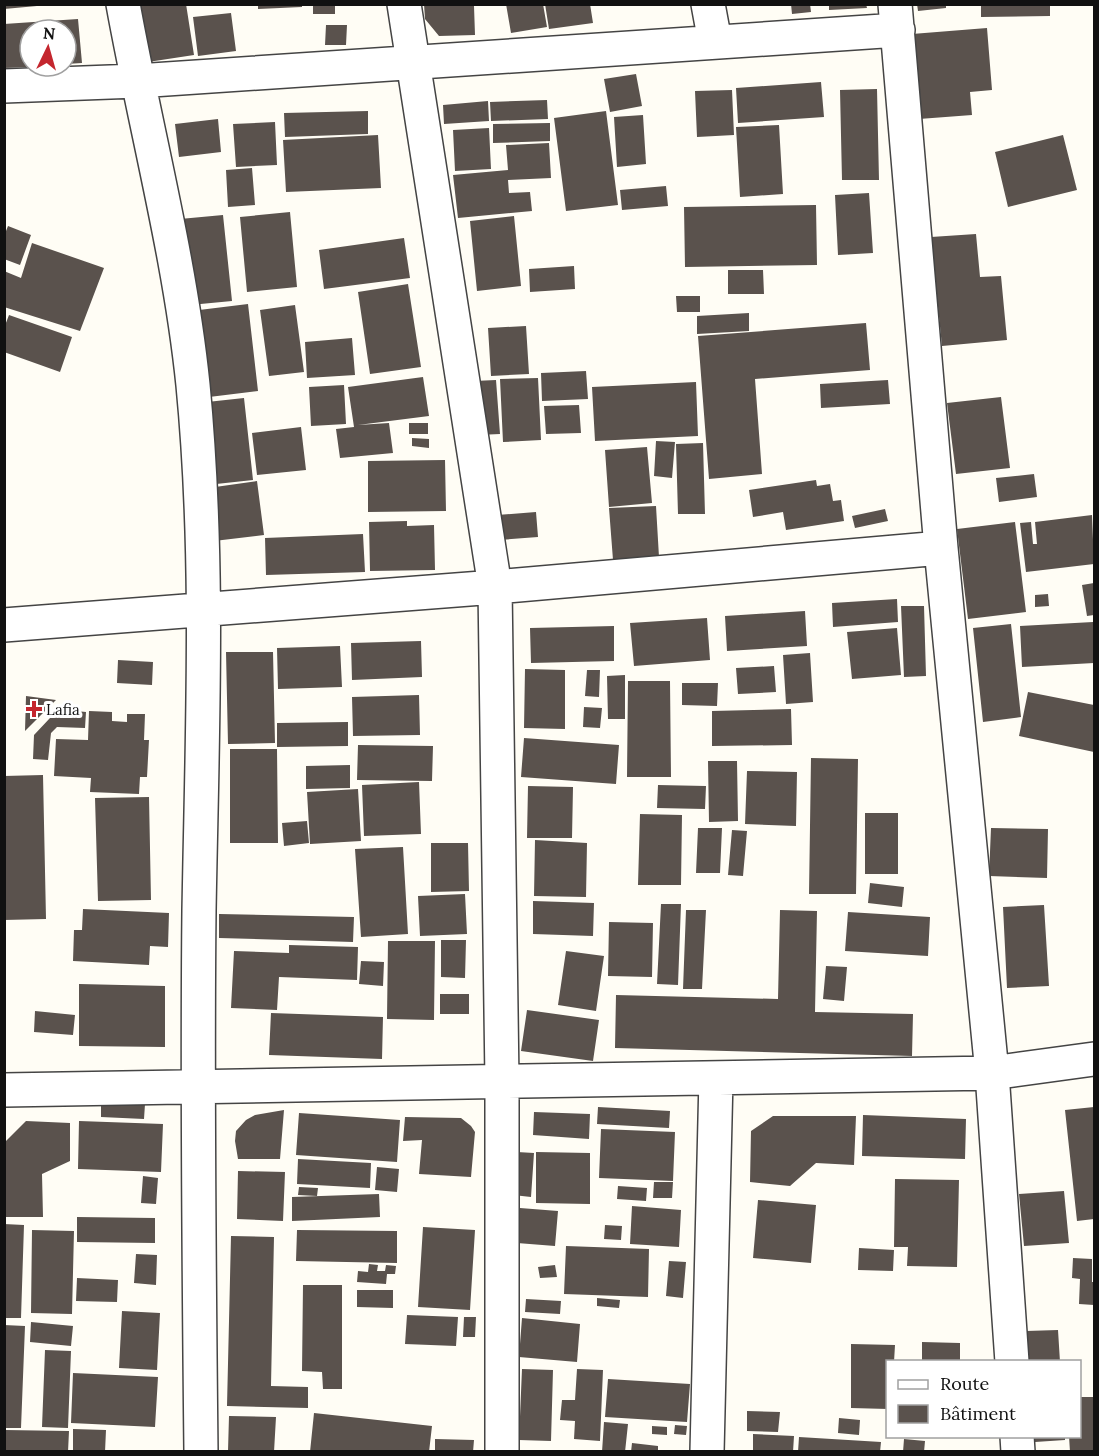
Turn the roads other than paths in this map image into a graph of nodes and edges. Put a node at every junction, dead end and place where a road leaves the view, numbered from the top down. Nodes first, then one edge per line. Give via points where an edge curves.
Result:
1 (123, 4) edge
2 (404, 4) edge
3 (708, 4) edge
4 (896, 17) edge
5 (715, 42) junction
6 (413, 63) junction
7 (137, 81) junction
8 (4, 86) edge
9 (941, 548) junction
10 (495, 587) junction
11 (204, 608) junction
12 (4, 625) edge
13 (1095, 1059) edge
14 (992, 1073) junction
15 (716, 1078) junction
16 (502, 1082) junction
17 (197, 1086) junction
18 (4, 1090) edge
19 (1012, 1360) edge
20 (201, 1452) edge
21 (502, 1452) edge
22 (707, 1452) edge

1 - 7 street
2 - 6 street
3 - 5 street
4 - 5 street
4 - 9 street
5 - 6 street
6 - 7 street
6 - 10 street
7 - 8 street
7 - 11 street via 169,226 193,382
9 - 10 street
9 - 14 street
10 - 11 street
10 - 16 street
11 - 12 street
11 - 17 street
13 - 14 street
14 - 15 street
14 - 19 street
15 - 16 street
15 - 22 street
16 - 17 street
16 - 21 street
17 - 18 street
17 - 20 street

